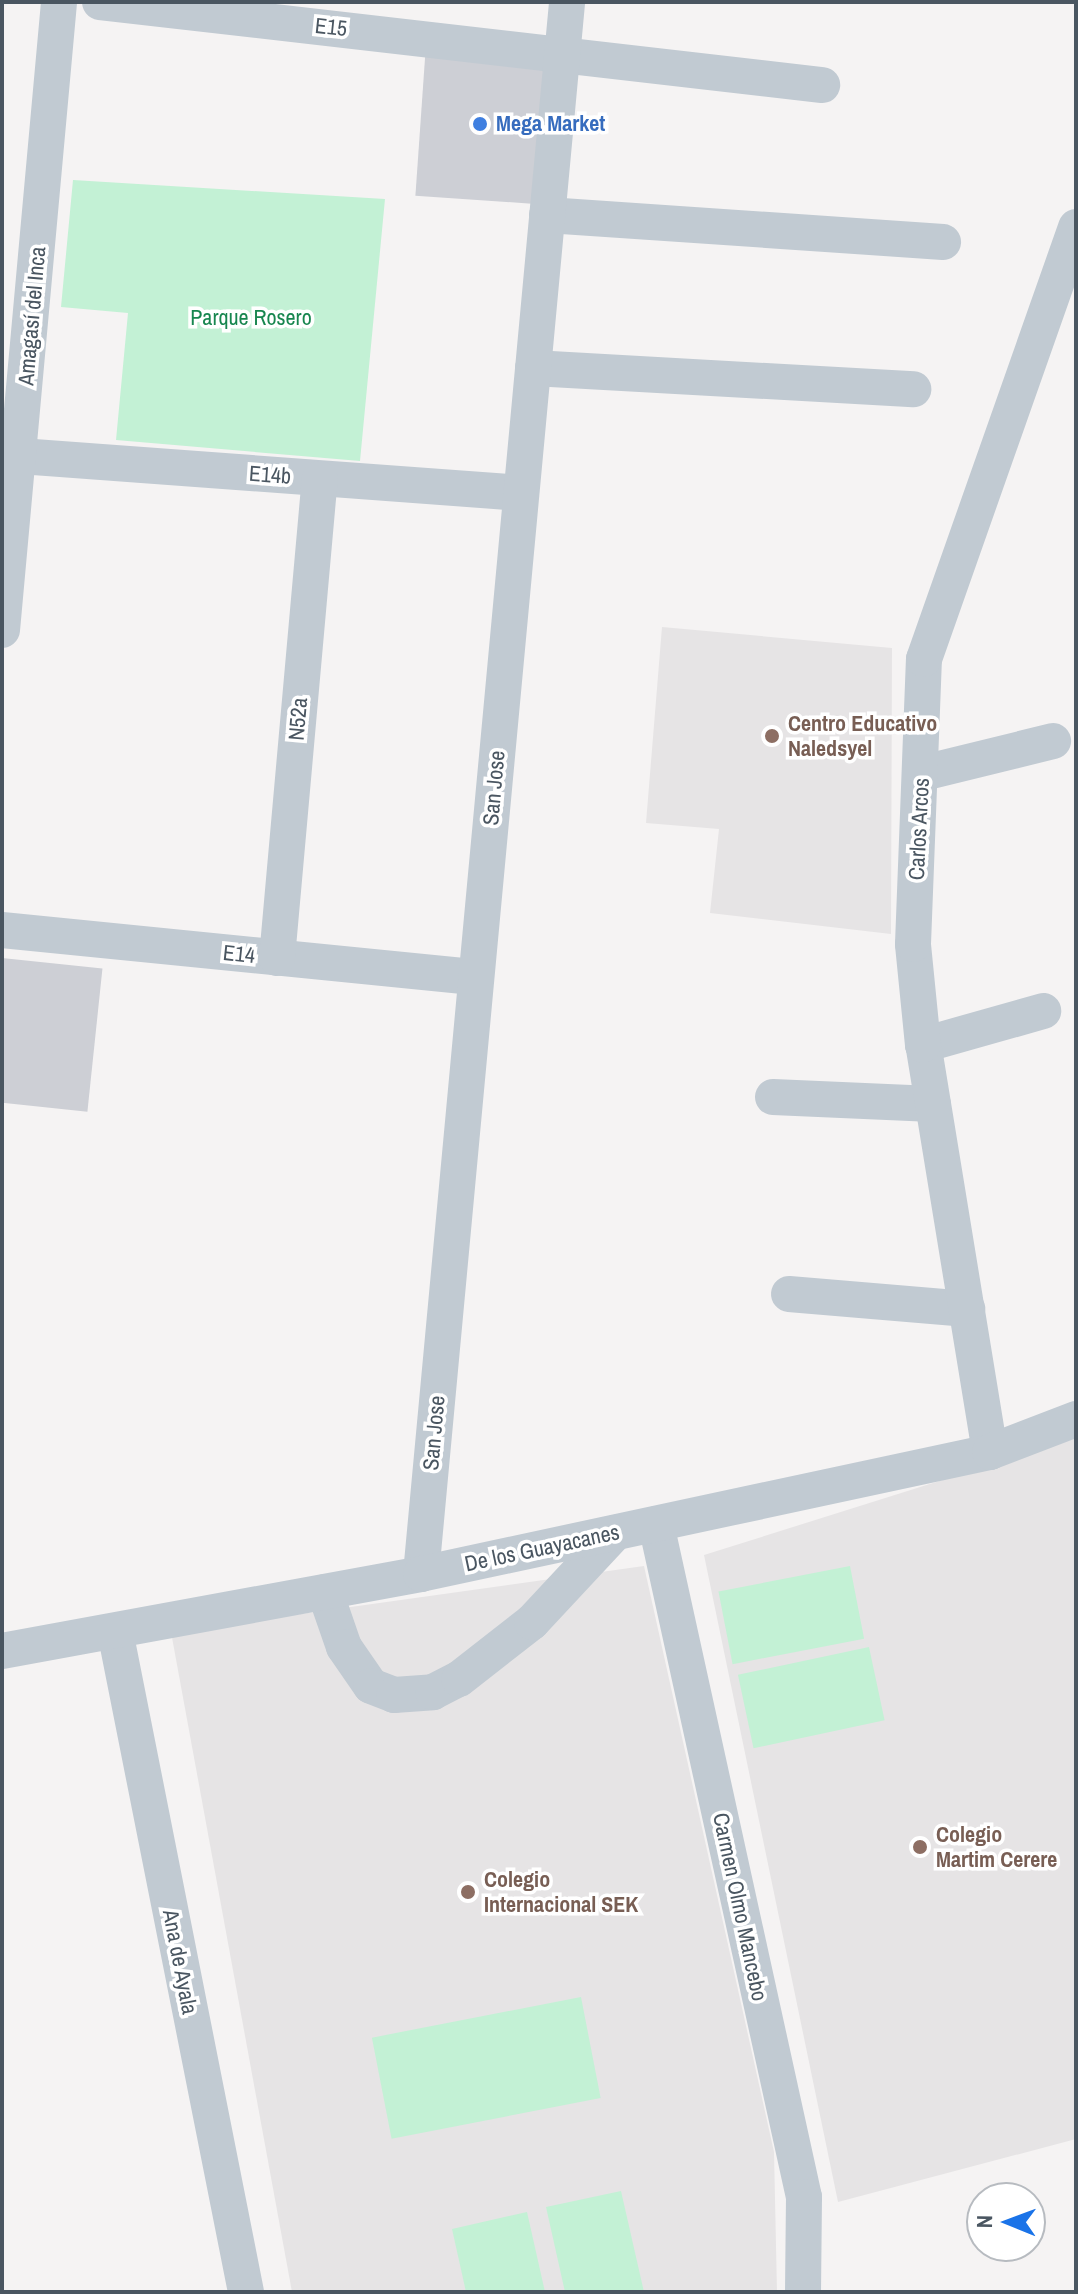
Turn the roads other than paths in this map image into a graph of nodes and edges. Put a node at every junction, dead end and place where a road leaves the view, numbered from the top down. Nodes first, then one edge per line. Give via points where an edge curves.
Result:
1 (59, 2) edge
2 (100, 2) edge
3 (567, 2) edge
4 (562, 52) junction
5 (822, 85) dead end
6 (547, 215) junction
7 (1076, 227) edge
8 (943, 242) dead end
9 (533, 368) junction
10 (913, 389) dead end
11 (20, 456) junction
12 (320, 479) junction
13 (521, 493) junction
14 (2, 630) edge
15 (1053, 741) dead end
16 (923, 773) junction
17 (2, 930) edge
18 (277, 958) junction
19 (476, 977) junction
20 (1043, 1011) dead end
21 (923, 1045) junction
22 (773, 1097) dead end
23 (933, 1104) junction
24 (789, 1294) dead end
25 (967, 1309) junction
26 (1076, 1419) edge
27 (990, 1452) junction
28 (656, 1524) junction
29 (615, 1533) junction
30 (421, 1574) junction
31 (325, 1592) junction
32 (115, 1631) junction
33 (2, 1651) edge
34 (246, 2292) edge
35 (803, 2292) edge

1 - 11 street, Amagasí del Inca
2 - 4 street, E15
3 - 4 street, San Jose
4 - 5 street, E15 via 610,63
4 - 6 street, San Jose
6 - 8 street
6 - 9 street, San Jose
7 - 16 street, Carlos Arcos via 924,659
9 - 10 street
9 - 13 street, San Jose
11 - 12 street, E14b
11 - 14 street, Amagasí del Inca
12 - 13 street, E14b
12 - 18 street, N52a
13 - 19 street, San Jose
15 - 16 street
16 - 21 street, Carlos Arcos via 913,944
17 - 18 street, E14
18 - 19 street, E14
19 - 30 street, San Jose
20 - 21 street
21 - 23 street, Carlos Arcos
22 - 23 street
23 - 25 street, Carlos Arcos
24 - 25 street
25 - 27 street, Carlos Arcos
26 - 27 street, De los Guayacanes
27 - 28 street, De los Guayacanes
28 - 29 street, De los Guayacanes
28 - 35 street, Carmen Olmo Mancebo via 804,2197
29 - 30 street, De los Guayacanes
29 - 31 street via 542,1614 459,1679 433,1692 394,1695 371,1686 344,1647
30 - 31 street, De los Guayacanes
31 - 32 street, De los Guayacanes
32 - 33 street, De los Guayacanes
32 - 34 street, Ana de Ayala

